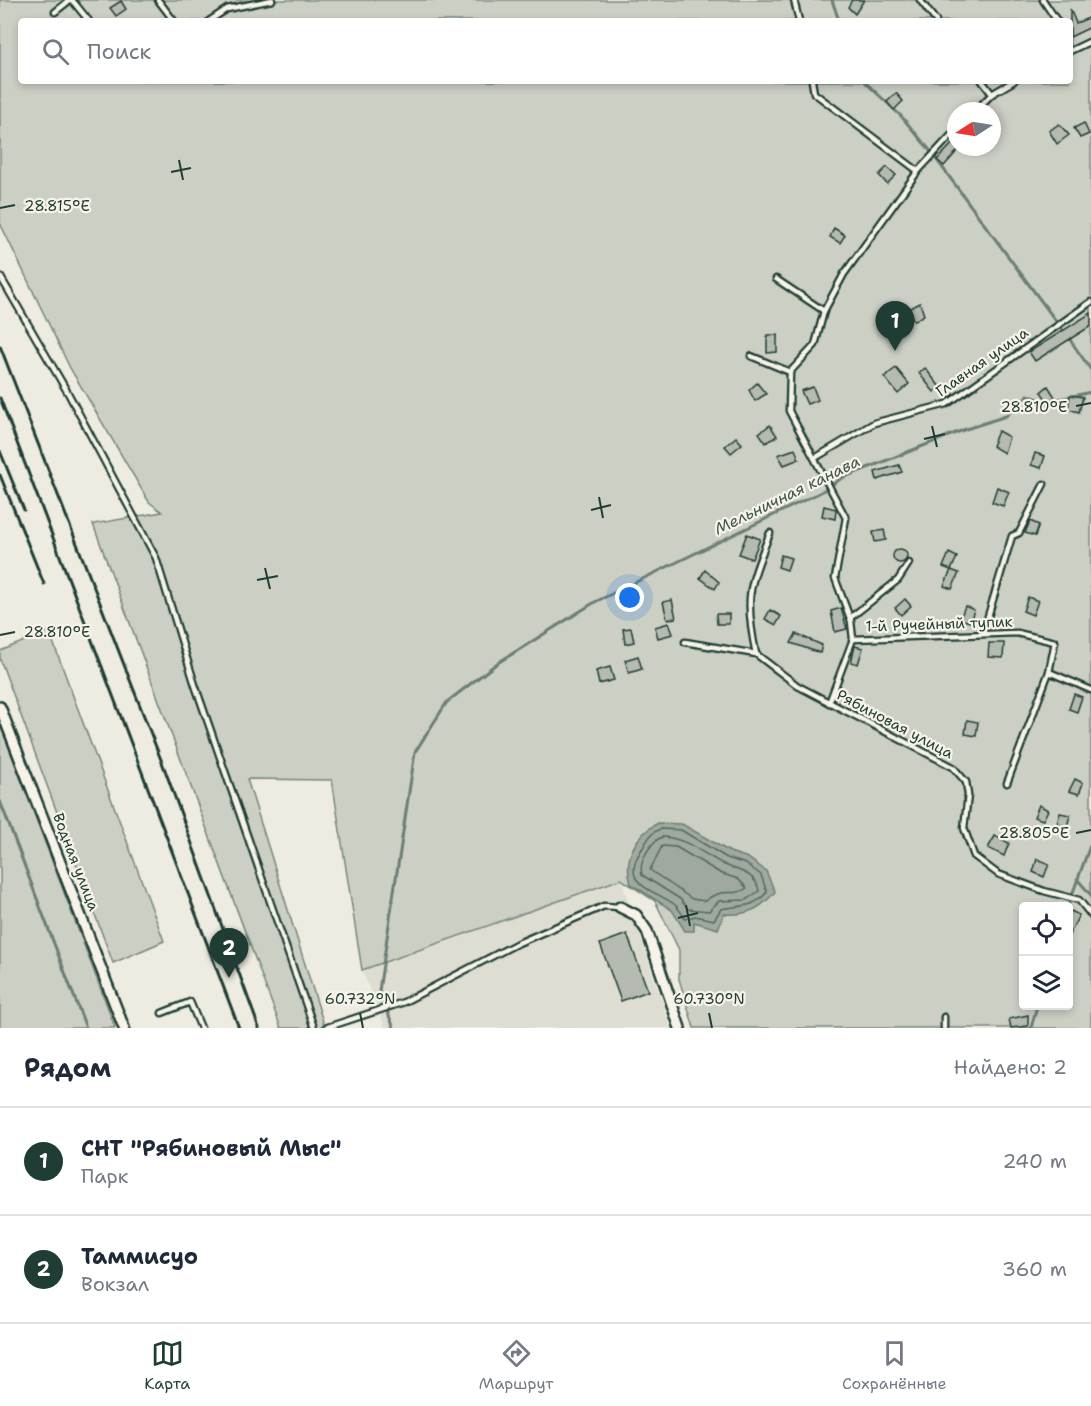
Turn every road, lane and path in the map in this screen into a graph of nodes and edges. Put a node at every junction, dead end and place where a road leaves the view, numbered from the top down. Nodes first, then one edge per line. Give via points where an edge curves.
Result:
1 (71, 0) edge
2 (159, 0) edge
3 (272, 0) edge
4 (794, 0) edge
5 (920, 0) edge
6 (1043, 0) edge
7 (55, 12) dead end
8 (86, 18) edge
9 (172, 18) edge
10 (214, 18) edge
11 (798, 18) edge
12 (934, 18) edge
13 (1055, 18) edge
14 (1091, 41) edge
15 (1073, 50) edge
16 (812, 84) edge
17 (984, 84) edge
18 (1009, 84) edge
19 (992, 94) junction
20 (984, 102) edge
21 (947, 140) edge
22 (918, 171) junction
23 (0, 276) edge
24 (776, 279) dead end
25 (1091, 302) edge
26 (824, 311) junction
27 (751, 356) dead end
28 (790, 372) junction
29 (815, 458) junction
30 (1044, 484) dead end
31 (770, 533) dead end
32 (909, 563) dead end
33 (850, 618) junction
34 (982, 633) junction
35 (853, 639) junction
36 (685, 642) dead end
37 (756, 654) junction
38 (1049, 672) junction
39 (1091, 690) edge
40 (829, 703) junction
41 (0, 707) edge
42 (1007, 783) dead end
43 (620, 907) joint
44 (1091, 915) edge
45 (162, 1012) dead end
46 (944, 1017) dead end
47 (124, 1028) edge
48 (201, 1028) edge
49 (314, 1028) edge
50 (325, 1028) edge
51 (680, 1028) edge
52 (944, 1028) edge

1 - 7 lane
1 - 8 lane
2 - 9 lane
3 - 10 lane via 227,9
4 - 11 lane
5 - 12 lane
6 - 13 lane
14 - 15 lane
16 - 22 lane via 814,93
17 - 19 lane
18 - 19 lane
19 - 20 lane
21 - 22 lane
22 - 26 lane via 844,274
23 - 49 lane via 156,558 195,685
24 - 26 lane
25 - 29 lane, Главная улица via 947,404 874,423
26 - 28 lane via 815,345
27 - 28 lane
28 - 29 lane via 789,411
29 - 33 lane via 846,518 836,578
30 - 34 lane via 1019,533 1012,536
31 - 37 lane via 750,586 748,615
32 - 33 lane via 898,580
33 - 35 lane
34 - 35 lane, 1-й Ручейный тупик
34 - 38 lane, 1-й Ручейный тупик via 1017,633 1056,642
35 - 40 lane
36 - 37 lane, Рябиновая улица
37 - 40 lane, Рябиновая улица via 798,686
38 - 39 lane
38 - 42 lane
40 - 44 lane, Рябиновая улица via 953,767 966,782 964,828 974,856 986,866 1044,891 1079,900
41 - 47 street, Водная улица
43 - 50 lane via 604,906 516,944 404,1002
43 - 51 street via 636,915 647,931
45 - 48 lane via 190,1002
46 - 52 lane

